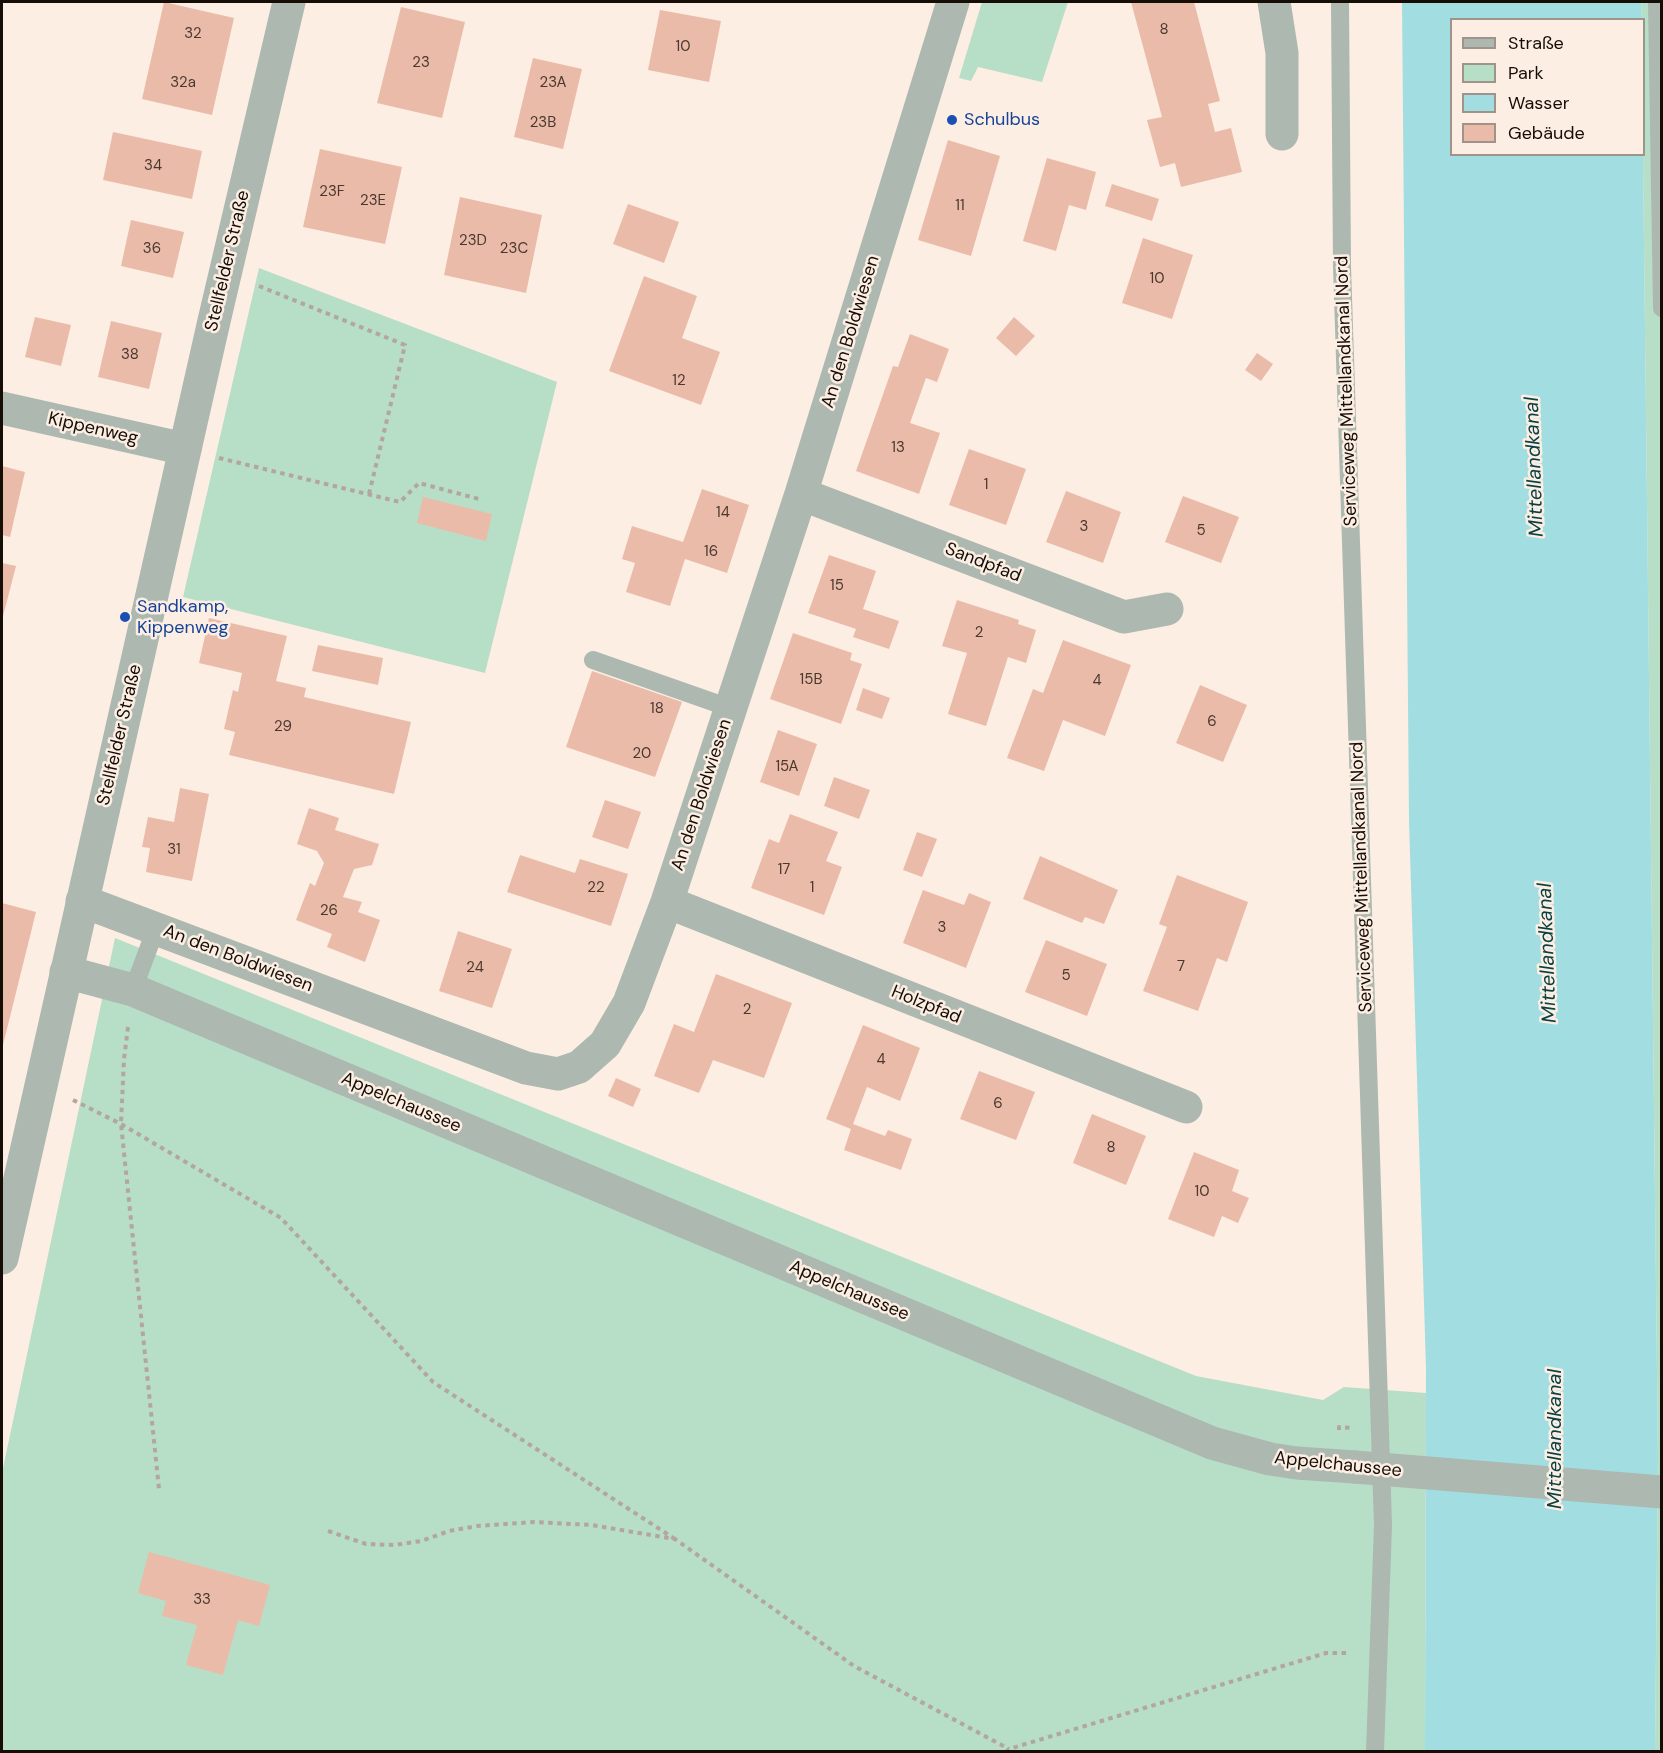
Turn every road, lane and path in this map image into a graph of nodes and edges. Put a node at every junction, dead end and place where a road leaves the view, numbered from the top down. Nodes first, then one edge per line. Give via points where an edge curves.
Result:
1 (289, 2) edge
2 (953, 2) edge
3 (1274, 2) edge
4 (1340, 2) edge
5 (1657, 2) edge
6 (1282, 134) dead end
7 (225, 272) junction
8 (1662, 308) edge
9 (2, 408) edge
10 (185, 449) junction
11 (369, 494) junction
12 (801, 494) junction
13 (479, 499) dead end
14 (1167, 609) dead end
15 (593, 660) dead end
16 (730, 708) junction
17 (82, 901) junction
18 (667, 902) junction
19 (156, 928) junction
20 (66, 972) junction
21 (133, 990) junction
22 (40, 1084) junction
23 (1186, 1107) dead end
24 (121, 1124) junction
25 (2, 1258) edge
26 (159, 1489) dead end
27 (1662, 1492) edge
28 (328, 1531) dead end
29 (675, 1539) junction
30 (1380, 1653) junction
31 (1008, 1750) edge
32 (1375, 1752) edge

1 - 7 street, Stellfelder Straße
2 - 12 street, An den Boldwiesen
3 - 6 street via 1282,53
4 - 30 lane, Serviceweg Mittellandkanal Nord via 1342,266 1383,1525
5 - 8 lane
7 - 10 street, Stellfelder Straße
7 - 11 path via 405,345
9 - 10 street, Kippenweg
10 - 11 path
10 - 17 street, Stellfelder Straße
11 - 13 path via 400,502 419,483
12 - 14 street, Sandpfad via 1124,617
12 - 16 street, An den Boldwiesen
15 - 16 lane
16 - 18 street, An den Boldwiesen
17 - 19 street, An den Boldwiesen
17 - 20 street, Stellfelder Straße
18 - 19 street, An den Boldwiesen via 629,1003 605,1044 579,1067 558,1074 526,1068
18 - 23 street, Holzpfad
19 - 21 lane
20 - 21 street, Appelchaussee
20 - 22 street, Stellfelder Straße
21 - 24 path
21 - 27 street, Appelchaussee, bridge via 1212,1443 1297,1463
22 - 24 path
22 - 25 street, Stellfelder Straße
24 - 26 path
24 - 29 path via 281,1218 432,1382
28 - 29 path via 366,1544 396,1545 477,1526 534,1522 592,1525
29 - 31 path via 854,1666
30 - 31 path via 1326,1653
30 - 32 lane, Serviceweg Mittellandkanal Nord

